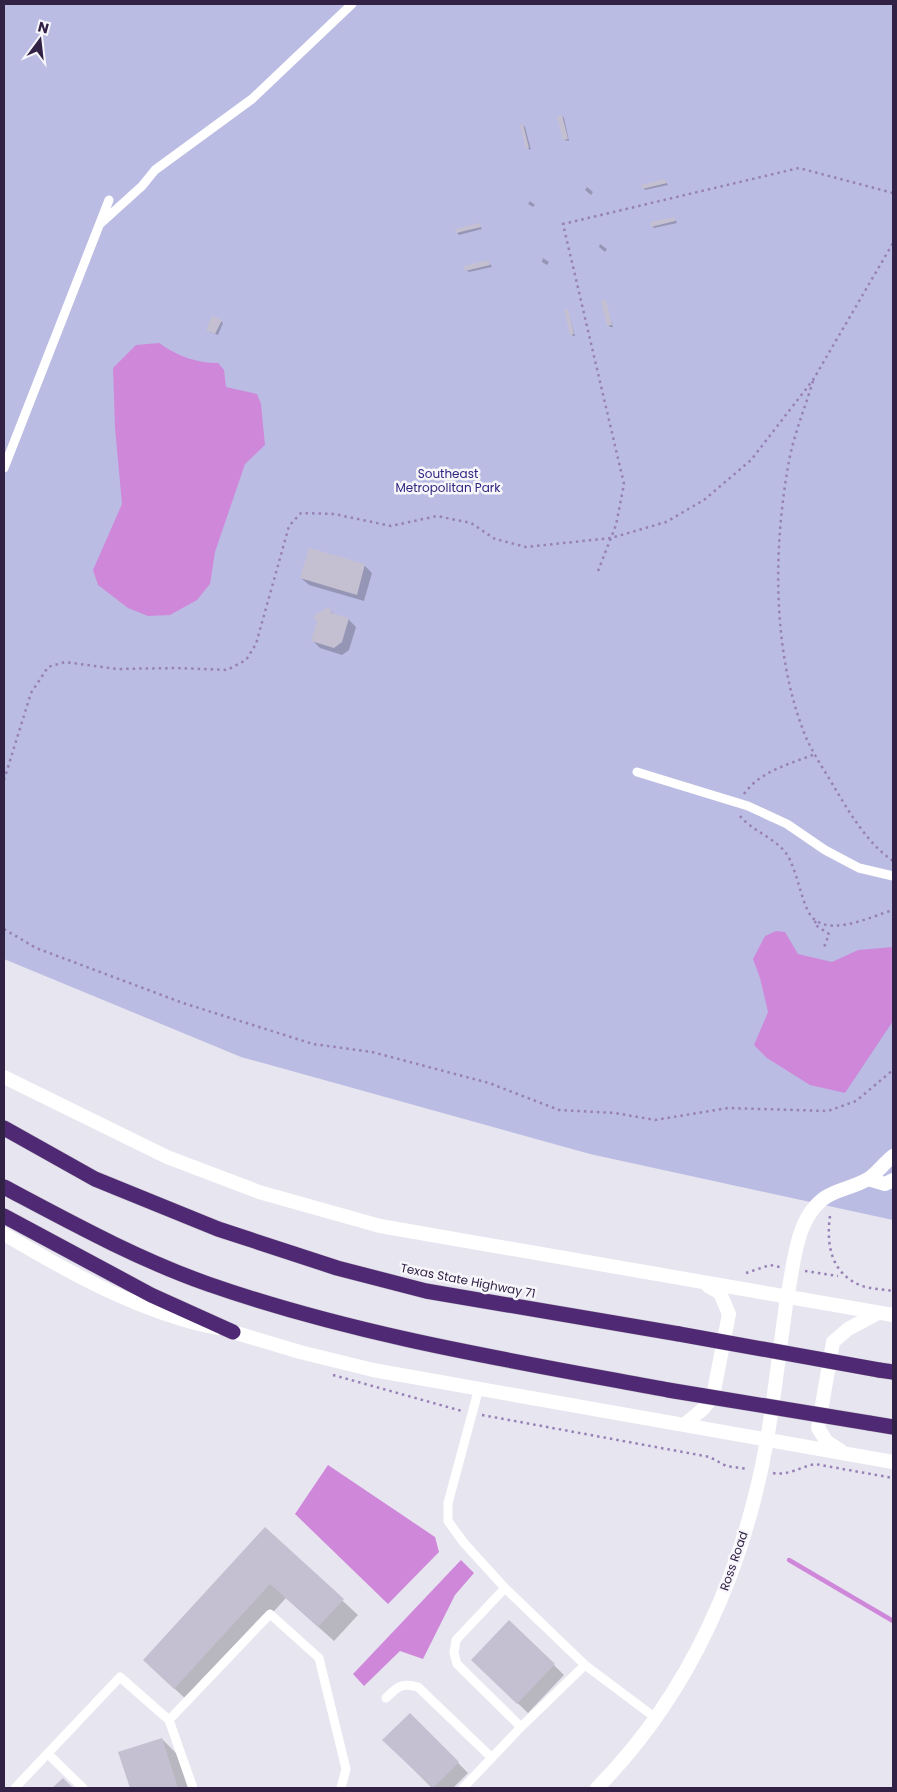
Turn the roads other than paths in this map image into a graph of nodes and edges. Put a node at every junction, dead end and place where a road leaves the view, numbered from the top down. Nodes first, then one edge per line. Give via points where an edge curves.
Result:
1 (352, 4) edge
2 (110, 200) dead end
3 (100, 224) junction
4 (4, 468) edge
5 (637, 772) dead end
6 (893, 876) edge
7 (4, 1077) edge
8 (4, 1128) edge
9 (893, 1156) edge
10 (868, 1178) junction
11 (893, 1180) edge
12 (4, 1186) edge
13 (4, 1216) edge
14 (4, 1234) edge
15 (702, 1283) junction
16 (787, 1298) junction
17 (878, 1313) junction
18 (893, 1316) edge
19 (233, 1332) junction
20 (886, 1371) edge
21 (479, 1388) junction
22 (684, 1425) junction
23 (893, 1427) edge
24 (767, 1440) junction
25 (846, 1454) junction
26 (893, 1462) edge
27 (505, 1588) junction
28 (585, 1665) junction
29 (386, 1698) dead end
30 (657, 1719) junction
31 (169, 1720) junction
32 (522, 1727) junction
33 (48, 1754) junction
34 (492, 1758) junction
35 (15, 1788) edge
36 (83, 1788) edge
37 (193, 1788) edge
38 (341, 1788) edge
39 (463, 1788) edge
40 (597, 1788) edge

1 - 3 lane via 252,99 155,170
2 - 3 lane
3 - 4 lane
5 - 6 lane via 738,803 787,824 859,868
7 - 15 street via 168,1158 259,1192 380,1226
8 - 20 highway, Texas State Highway 71, bridge via 95,1179 218,1229 337,1268 426,1291
9 - 10 street
10 - 11 street via 885,1184
10 - 16 street, Ross Road via 840,1189 816,1205 805,1220
12 - 23 highway, bridge via 134,1253 207,1283 304,1314 409,1342
13 - 19 highway via 151,1295
14 - 19 street via 44,1258 152,1310
15 - 16 street
15 - 22 street via 720,1293 729,1314 713,1396 703,1410
16 - 17 street
16 - 24 street, Ross Road
17 - 18 street
17 - 25 street via 832,1342 818,1428 827,1442
19 - 21 street via 373,1370
21 - 22 street
21 - 27 lane via 448,1503 448,1521
22 - 24 street
24 - 25 street
24 - 30 street, Ross Road via 740,1547 715,1612 689,1667
25 - 26 street
27 - 28 lane
27 - 32 lane via 456,1640 454,1653 457,1664
28 - 30 lane
28 - 32 lane
29 - 34 lane via 399,1685 418,1687
30 - 40 street, Ross Road
31 - 33 lane via 120,1678
31 - 37 lane
31 - 38 lane via 270,1614 319,1658 346,1769
32 - 34 lane
33 - 35 lane
33 - 36 lane
34 - 39 lane

